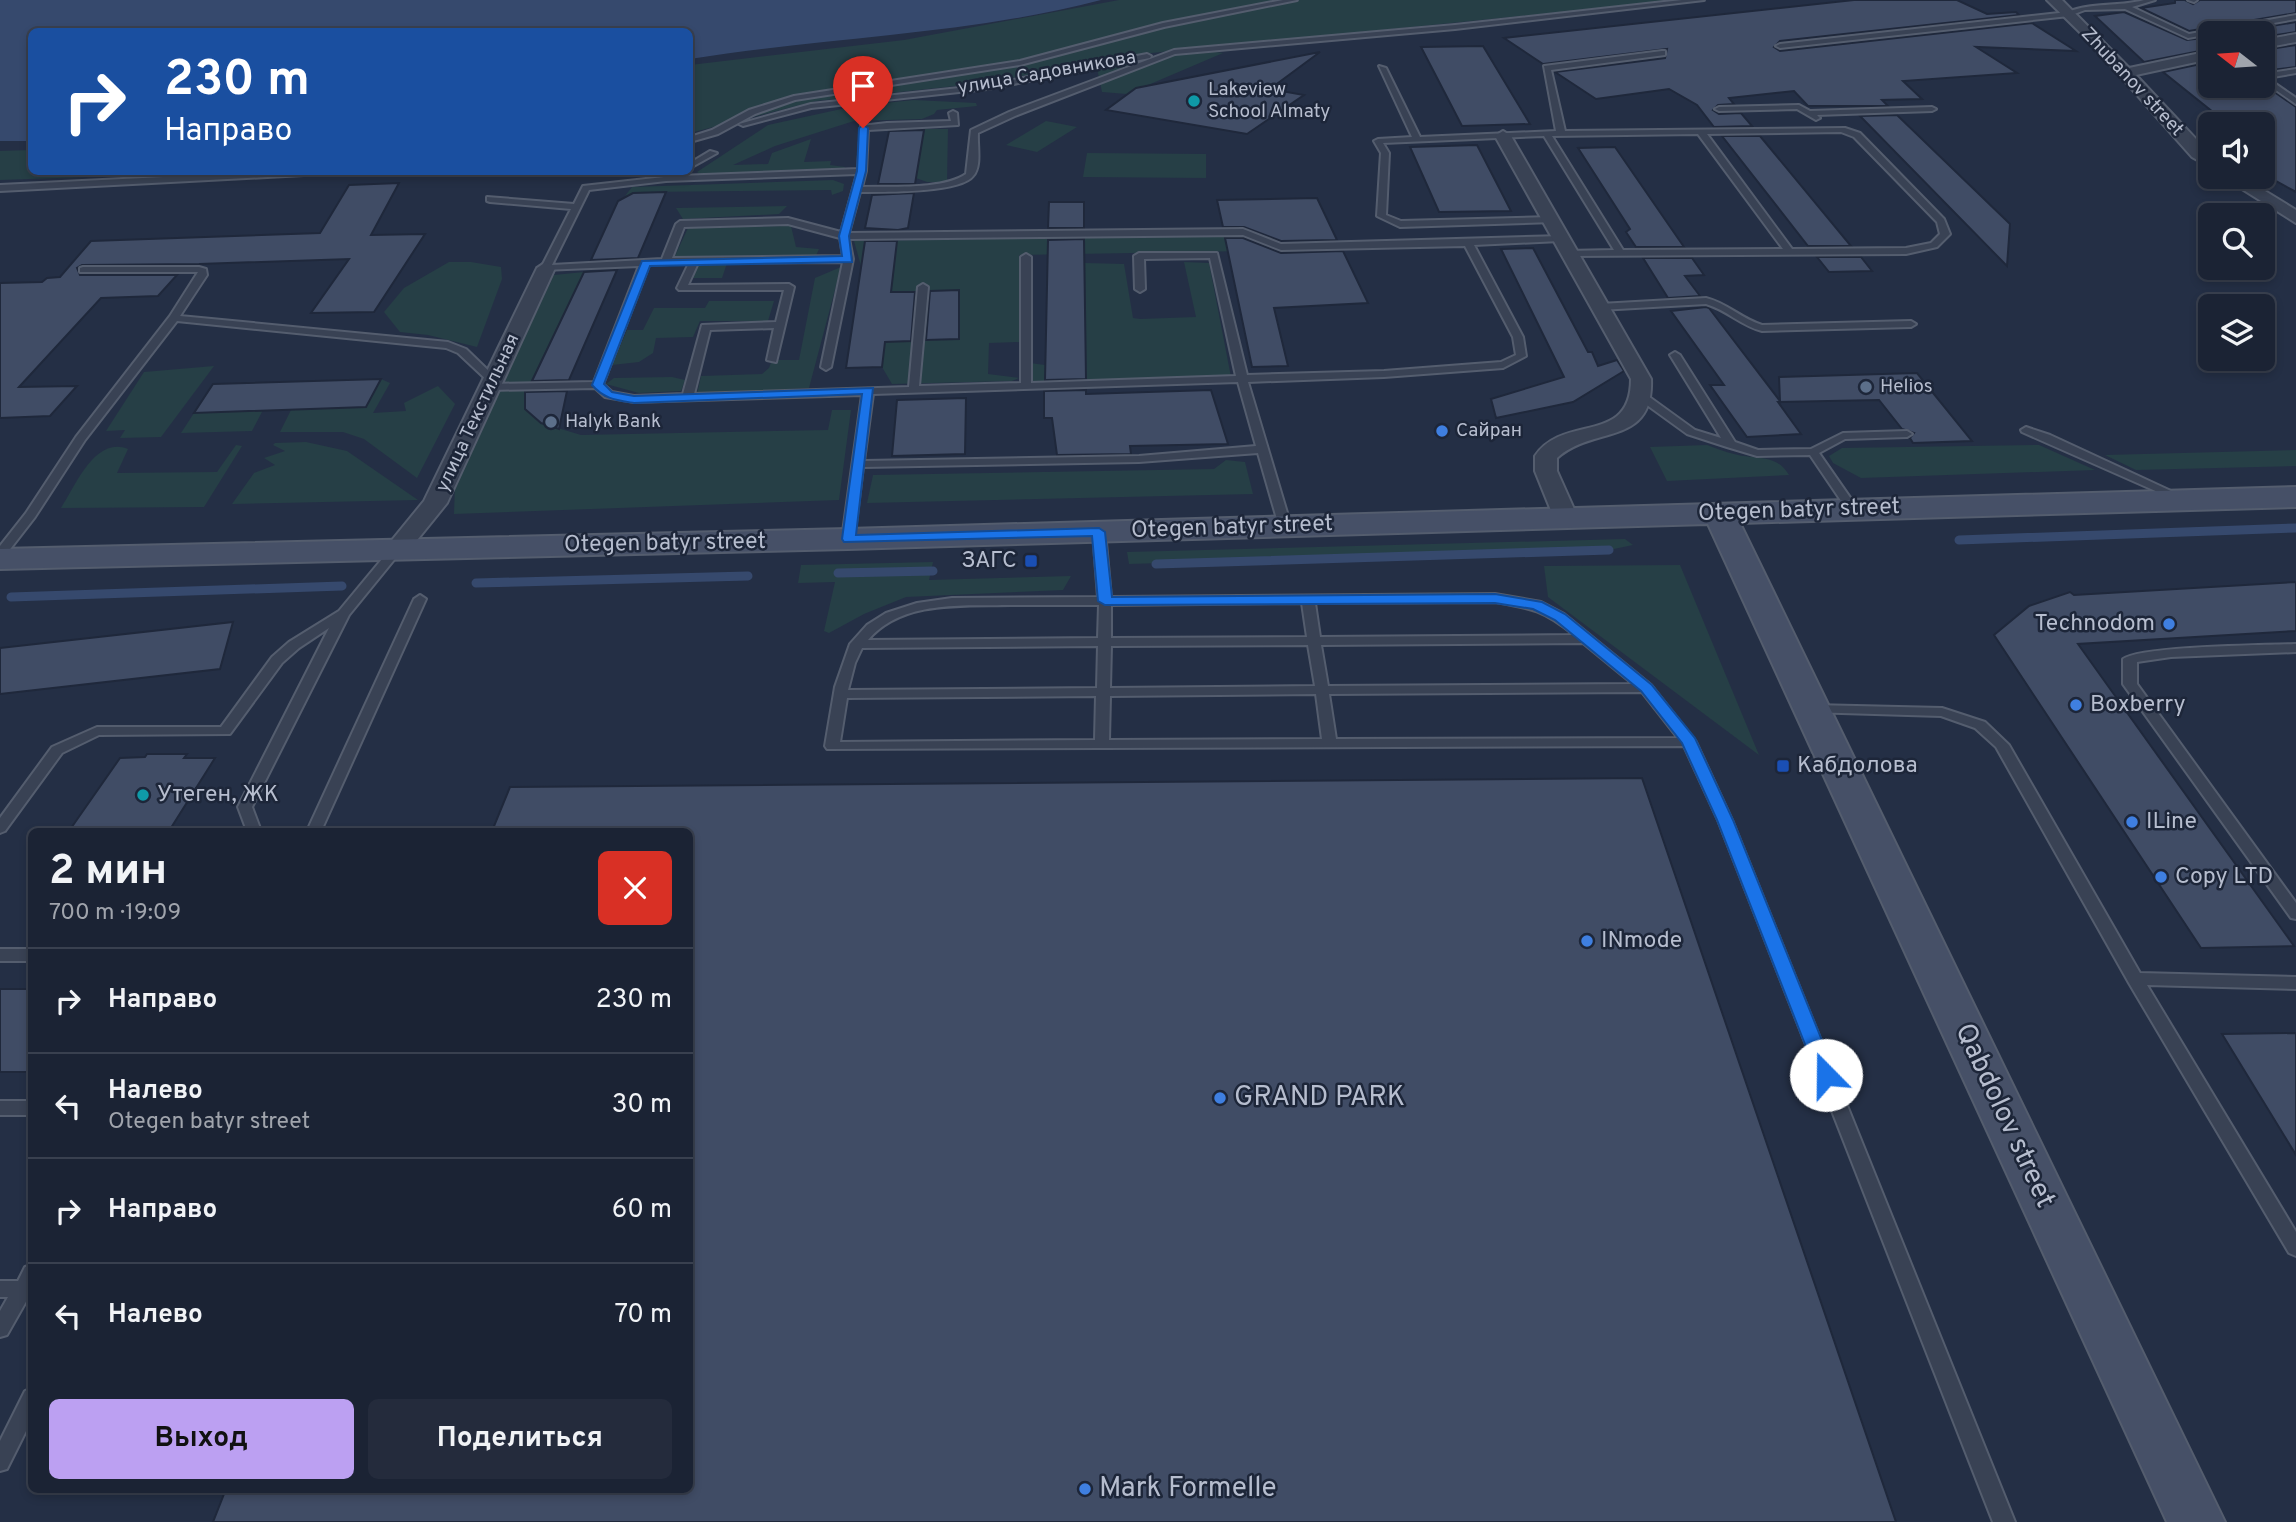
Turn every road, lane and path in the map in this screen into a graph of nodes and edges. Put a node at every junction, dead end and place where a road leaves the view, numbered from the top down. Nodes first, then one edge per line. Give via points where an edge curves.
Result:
1 (1294, 0) edge
2 (1700, 0) edge
3 (2054, 0) edge
4 (2152, 0) edge
5 (2126, 7) junction
6 (2069, 14) junction
7 (2296, 17) edge
8 (2296, 38) edge
9 (2275, 42) edge
10 (1780, 46) dead end
11 (1174, 52) junction
12 (1662, 53) dead end
13 (2198, 58) edge
14 (1382, 68) dead end
15 (2296, 71) edge
16 (2126, 73) junction
17 (2275, 75) edge
18 (2275, 86) edge
19 (2296, 102) edge
20 (1719, 109) dead end
21 (1932, 109) dead end
22 (953, 113) dead end
23 (1810, 113) junction
24 (1827, 128) junction
25 (715, 132) junction
26 (1701, 132) junction
27 (1561, 133) junction
28 (1547, 135) junction
29 (1503, 136) junction
30 (693, 139) edge
31 (1418, 139) junction
32 (713, 153) dead end
33 (2198, 153) edge
34 (693, 164) edge
35 (862, 171) junction
36 (247, 175) edge
37 (673, 175) edge
38 (666, 179) junction
39 (0, 188) edge
40 (2250, 189) edge
41 (857, 190) junction
42 (490, 199) dead end
43 (576, 207) junction
44 (2296, 218) edge
45 (844, 236) junction
46 (1560, 237) junction
47 (1468, 243) junction
48 (1790, 252) junction
49 (1620, 253) junction
50 (1026, 257) dead end
51 (848, 259) junction
52 (695, 260) junction
53 (666, 261) junction
54 (645, 263) junction
55 (546, 268) junction
56 (83, 270) dead end
57 (923, 287) dead end
58 (1140, 289) dead end
59 (1600, 307) junction
60 (174, 318) junction
61 (1911, 324) dead end
62 (780, 325) junction
63 (1675, 355) dead end
64 (772, 360) dead end
65 (826, 367) dead end
66 (1242, 378) junction
67 (491, 383) junction
68 (598, 385) junction
69 (1026, 385) junction
70 (914, 389) junction
71 (868, 390) junction
72 (688, 397) junction
73 (1644, 398) junction
74 (2025, 430) dead end
75 (1907, 434) dead end
76 (1731, 444) junction
77 (1264, 449) junction
78 (1813, 452) junction
79 (859, 464) junction
80 (2296, 497) edge
81 (2184, 500) junction
82 (1852, 509) junction
83 (1718, 513) junction
84 (1566, 518) junction
85 (1285, 526) junction
86 (1099, 532) junction
87 (848, 539) junction
88 (396, 550) junction
89 (0, 556) edge
90 (420, 599) dead end
91 (1308, 600) junction
92 (1105, 601) junction
93 (343, 614) junction
94 (1586, 639) junction
95 (1314, 641) junction
96 (1104, 642) junction
97 (856, 644) junction
98 (2296, 648) edge
99 (1646, 688) junction
100 (1322, 690) junction
101 (1103, 692) junction
102 (841, 694) junction
103 (1811, 709) junction
104 (1689, 742) junction
105 (1330, 744) junction
106 (1101, 745) junction
107 (0, 828) edge
108 (253, 828) edge
109 (315, 828) edge
110 (2296, 914) edge
111 (0, 955) edge
112 (28, 955) edge
113 (2135, 979) junction
114 (2296, 983) edge
115 (0, 1108) edge
116 (28, 1108) edge
117 (2296, 1248) edge
118 (27, 1281) edge
119 (0, 1289) edge
120 (0, 1329) edge
121 (28, 1405) edge
122 (0, 1462) edge
123 (2004, 1522) edge
124 (2196, 1522) edge

1 - 25 lane via 1163,24 1006,66 794,98 752,111
2 - 11 lane
3 - 6 street, Zhubanov street
4 - 5 lane
5 - 6 lane via 2084,8
5 - 7 lane via 2188,36
6 - 10 lane
6 - 16 street, Zhubanov street
8 - 9 street
11 - 25 lane, улица Садовникова via 1117,59 987,87 811,106
11 - 41 lane via 974,132 974,157 970,175 964,180 934,187
12 - 27 lane via 1547,68
13 - 16 street
14 - 31 lane
15 - 17 lane
16 - 33 street, Zhubanov street
18 - 19 lane
20 - 23 lane via 1799,107
21 - 23 lane
22 - 35 lane via 955,123 863,128
23 - 24 lane
24 - 26 lane
24 - 48 lane via 1857,135 1941,221 1945,234 1934,246 1906,251
25 - 30 lane
26 - 27 lane
26 - 48 lane
27 - 28 lane
28 - 29 lane
28 - 49 lane
29 - 31 lane
29 - 46 street
31 - 46 lane via 1378,141 1385,153 1381,216 1400,224
32 - 34 lane
35 - 38 lane
35 - 41 lane
36 - 39 lane
37 - 38 lane
38 - 43 lane via 586,188
40 - 44 street
41 - 45 lane
42 - 43 lane
43 - 55 lane
45 - 47 lane via 1243,232 1281,247
45 - 51 lane
45 - 53 lane via 788,221 680,224
46 - 47 lane
46 - 49 lane
46 - 59 street
47 - 66 lane via 1518,337 1521,356 1503,365
48 - 49 lane
50 - 69 lane
51 - 52 lane
51 - 65 lane
52 - 53 lane
52 - 62 lane via 682,288 789,287
53 - 54 lane
54 - 55 lane
54 - 68 lane
55 - 67 street, улица Текстильная
56 - 60 lane via 203,271
57 - 70 lane
58 - 66 lane via 1139,256 1214,255
59 - 61 lane via 1706,301 1720,303 1751,327 1762,328
59 - 73 street via 1641,379
60 - 67 lane via 448,345 462,351
60 - 89 lane via 80,439
62 - 64 lane
62 - 72 lane via 706,327
63 - 76 lane
66 - 69 lane
66 - 77 lane
67 - 68 lane
67 - 88 street, улица Текстильная via 435,503
68 - 72 lane via 609,395 634,399
69 - 70 lane
70 - 71 lane
71 - 72 lane
71 - 79 lane
73 - 76 lane via 1691,432
73 - 84 street via 1622,424 1561,443 1546,456 1546,471
74 - 81 lane
75 - 78 lane via 1843,436
76 - 78 lane via 1757,453
77 - 79 lane via 1139,459
77 - 85 lane
78 - 82 lane
79 - 87 lane
80 - 81 main road, Otegen batyr street
81 - 82 main road, Otegen batyr street
82 - 83 main road, Otegen batyr street
83 - 84 main road, Otegen batyr street
83 - 103 main road, Qabdolov street
84 - 85 main road, Otegen batyr street
85 - 86 main road, Otegen batyr street
86 - 87 main road, Otegen batyr street
86 - 92 lane
87 - 88 main road, Otegen batyr street
88 - 89 main road, Otegen batyr street
88 - 93 lane
90 - 109 lane
91 - 92 lane
91 - 94 lane via 1516,600 1560,617
91 - 95 lane
92 - 96 lane
92 - 97 lane via 921,605 871,626
93 - 107 lane via 277,660 225,731 97,731 57,750
93 - 108 lane via 244,807
94 - 95 lane
94 - 99 lane
95 - 96 lane
95 - 100 lane
96 - 97 lane
96 - 101 lane
97 - 102 lane via 846,665
98 - 110 lane via 2130,659 2130,684
99 - 100 lane
99 - 104 lane
100 - 101 lane
100 - 105 lane
101 - 102 lane
101 - 106 lane
102 - 106 lane via 832,746
103 - 113 lane via 1942,712 1980,725 2002,745
103 - 124 main road, Qabdolov street
104 - 105 lane
104 - 123 lane via 1725,820
105 - 106 lane
111 - 112 lane
113 - 114 lane
113 - 117 lane
115 - 116 lane
118 - 119 lane
118 - 120 lane
121 - 122 lane

